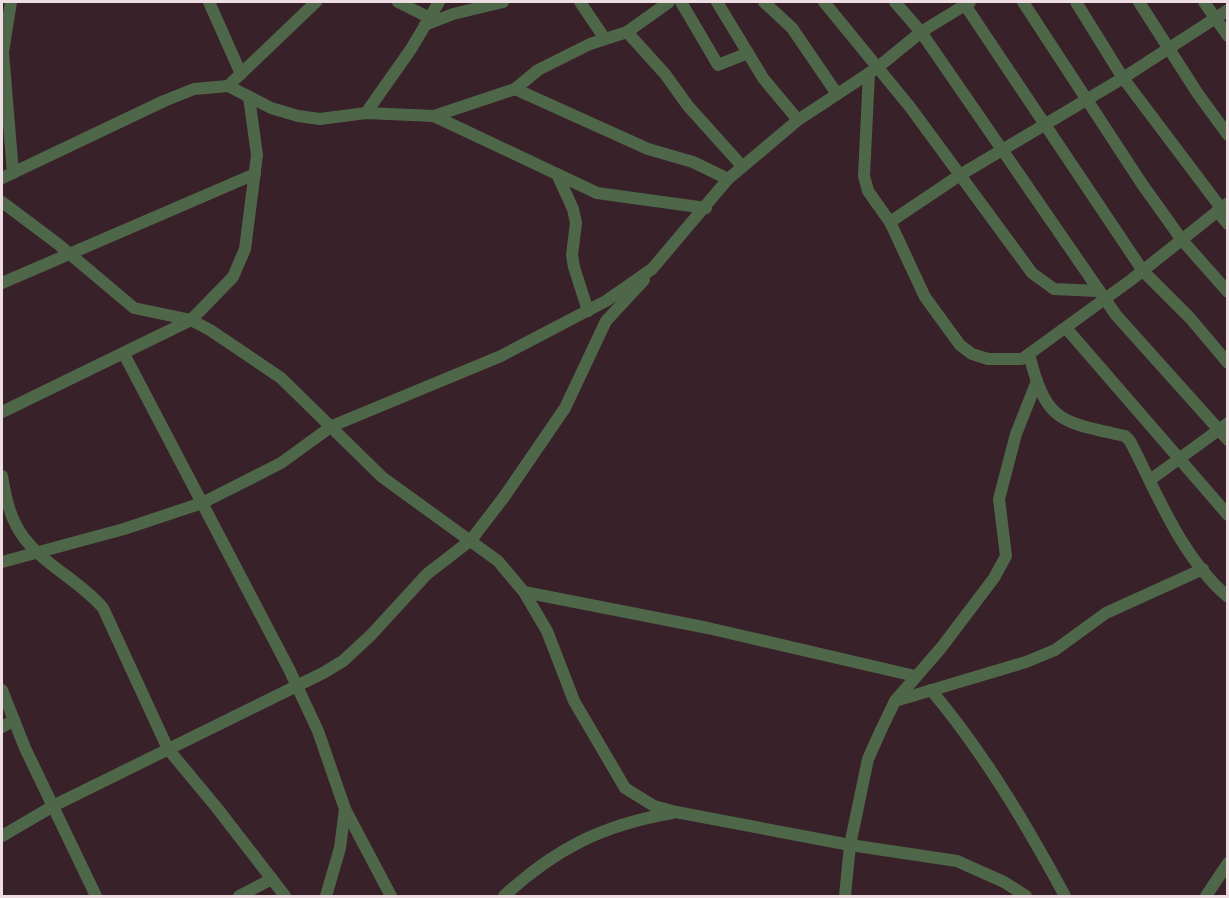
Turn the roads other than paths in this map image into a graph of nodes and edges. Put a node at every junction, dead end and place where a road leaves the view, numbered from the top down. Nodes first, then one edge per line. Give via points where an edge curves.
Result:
1 (11, 2) edge
2 (208, 2) edge
3 (316, 2) edge
4 (398, 2) edge
5 (439, 2) edge
6 (503, 2) edge
7 (580, 2) edge
8 (669, 2) edge
9 (681, 2) edge
10 (717, 2) edge
11 (764, 2) edge
12 (824, 2) edge
13 (895, 2) edge
14 (966, 2) edge
15 (1023, 2) edge
16 (1076, 2) edge
17 (1139, 2) edge
18 (1204, 2) edge
19 (1227, 10) edge
20 (1215, 17) junction
21 (427, 21) junction
22 (627, 32) junction
23 (921, 32) junction
24 (1227, 36) edge
25 (605, 39) junction
26 (1168, 47) junction
27 (748, 53) junction
28 (873, 70) junction
29 (241, 74) junction
30 (1123, 78) junction
31 (228, 86) junction
32 (515, 88) junction
33 (837, 94) junction
34 (249, 97) junction
35 (1084, 99) junction
36 (366, 113) junction
37 (434, 116) junction
38 (798, 120) junction
39 (1044, 123) junction
40 (1227, 135) edge
41 (1001, 150) junction
42 (741, 166) junction
43 (255, 174) junction
44 (557, 174) junction
45 (7, 175) edge
46 (960, 175) junction
47 (728, 178) junction
48 (2, 202) edge
49 (1222, 207) edge
50 (706, 208) junction
51 (890, 222) junction
52 (1227, 224) edge
53 (1182, 240) junction
54 (68, 252) junction
55 (652, 269) junction
56 (1143, 271) junction
57 (2, 283) edge
58 (1227, 292) edge
59 (1102, 295) junction
60 (588, 311) junction
61 (191, 320) junction
62 (1066, 328) junction
63 (124, 354) junction
64 (1029, 354) junction
65 (1227, 363) edge
66 (1037, 381) junction
67 (2, 412) edge
68 (332, 426) junction
69 (1223, 426) edge
70 (1227, 440) edge
71 (1179, 459) junction
72 (2, 476) edge
73 (1150, 480) junction
74 (202, 503) junction
75 (1227, 515) edge
76 (471, 540) junction
77 (38, 554) junction
78 (2, 562) edge
79 (1203, 569) junction
80 (524, 592) junction
81 (1227, 597) edge
82 (915, 676) junction
83 (296, 685) junction
84 (2, 690) edge
85 (931, 690) junction
86 (895, 701) junction
87 (14, 720) junction
88 (2, 727) edge
89 (168, 749) junction
90 (55, 805) junction
91 (345, 809) junction
92 (676, 812) junction
93 (2, 836) edge
94 (850, 845) junction
95 (1227, 863) edge
96 (272, 879) junction
97 (93, 896) edge
98 (239, 897) edge
99 (285, 897) edge
100 (326, 897) edge
101 (391, 897) edge
102 (504, 897) edge
103 (845, 897) edge
104 (1026, 897) edge
105 (1065, 897) edge
106 (1206, 897) edge

1 - 45 street via 3,52
2 - 29 street
3 - 29 street
4 - 21 street
5 - 21 street
6 - 21 street
7 - 25 street
8 - 22 street
9 - 27 street via 718,65
10 - 27 street
11 - 33 street via 792,28
12 - 28 street
13 - 23 street
14 - 23 street
14 - 39 street
15 - 35 street
16 - 30 street
17 - 26 street
18 - 20 street
19 - 20 street
20 - 24 street
20 - 26 street
21 - 36 street
22 - 25 street
22 - 42 street
23 - 28 street
23 - 41 street
25 - 32 street via 538,70
26 - 30 street
26 - 40 street
27 - 38 street
28 - 33 street
28 - 46 street
28 - 51 street via 864,176 868,191
29 - 31 street
30 - 35 street
30 - 49 street
31 - 34 street
31 - 45 street via 194,89 164,101
32 - 37 street
32 - 47 street via 648,149 693,162
33 - 38 street
34 - 36 street via 298,116 341,118
34 - 43 street via 256,133
35 - 39 street
35 - 53 street
36 - 37 street
37 - 44 street
38 - 42 street
39 - 41 street
39 - 56 street
41 - 46 street
41 - 59 street
42 - 47 street
43 - 54 street
43 - 61 street via 240,266
44 - 50 street via 597,193
44 - 60 street via 573,209 576,223 572,255
46 - 51 street
46 - 59 street via 1044,284 1064,291
47 - 50 street
48 - 54 street
49 - 52 street
49 - 53 street
50 - 55 street
51 - 64 street via 925,297 960,345 988,359 1022,359
53 - 56 street
53 - 58 street
54 - 57 street
54 - 61 street via 134,308
55 - 60 street
55 - 76 street via 606,321 566,408
56 - 59 street
56 - 65 street via 1190,318
59 - 62 street
59 - 69 street
60 - 68 street via 501,356
61 - 63 street
61 - 68 street via 281,378
62 - 64 street
62 - 71 street
63 - 67 street
63 - 74 street
64 - 66 street
66 - 73 street via 1052,409 1072,425 1125,436
66 - 82 street via 1020,424 999,499 1006,556 974,605
68 - 74 street via 281,464
68 - 76 street via 382,477
69 - 70 street
69 - 71 street
71 - 73 street
71 - 75 street
72 - 77 street via 17,528
73 - 79 street via 1165,512
74 - 77 street
74 - 83 street
76 - 80 street via 498,561
76 - 83 street via 427,574 343,661
77 - 78 street
77 - 89 street via 89,591 103,608
79 - 81 street
79 - 85 street via 1106,613 1055,650
80 - 82 street via 708,628
80 - 92 street via 547,631 574,701 625,788 654,807
82 - 86 street
83 - 89 street
83 - 91 street via 318,731
84 - 87 street
85 - 86 street
85 - 105 street via 1012,802
86 - 94 street via 868,759
87 - 88 street
87 - 90 street
89 - 90 street
89 - 96 street
90 - 93 street
90 - 97 street
91 - 100 street via 340,848
91 - 101 street
92 - 94 street
92 - 102 street via 626,822 585,837 542,865
94 - 103 street
94 - 104 street via 957,861 1004,882
95 - 106 street
96 - 98 street
96 - 99 street

